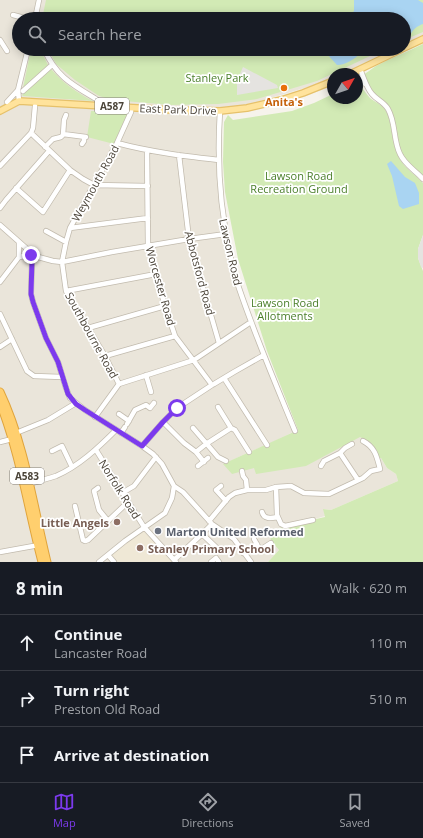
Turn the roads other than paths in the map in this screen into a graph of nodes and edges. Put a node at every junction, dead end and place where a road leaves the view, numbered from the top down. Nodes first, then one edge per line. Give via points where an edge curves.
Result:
1 (39, 0) edge
2 (36, 12) edge
3 (423, 39) edge
4 (0, 40) edge
5 (411, 44) edge
6 (7, 51) dead end
7 (27, 56) edge
8 (48, 56) edge
9 (388, 56) edge
10 (52, 65) junction
11 (363, 69) edge
12 (363, 82) edge
13 (327, 83) edge
14 (21, 90) junction
15 (96, 99) dead end
16 (19, 101) junction
17 (7, 102) dead end
18 (35, 106) dead end
19 (129, 107) junction
20 (0, 111) edge
21 (220, 111) junction
22 (66, 118) dead end
23 (31, 133) junction
24 (63, 134) junction
25 (117, 143) junction
26 (82, 144) dead end
27 (45, 147) junction
28 (50, 150) junction
29 (147, 150) junction
30 (179, 155) junction
31 (219, 160) junction
32 (0, 166) edge
33 (70, 170) junction
34 (423, 179) edge
35 (94, 185) junction
36 (148, 186) junction
37 (16, 188) junction
38 (0, 208) edge
39 (148, 218) junction
40 (0, 225) edge
41 (70, 228) junction
42 (46, 231) dead end
43 (226, 234) junction
44 (189, 239) junction
45 (19, 242) junction
46 (66, 242) junction
47 (148, 246) junction
48 (31, 255) junction
49 (18, 257) junction
50 (62, 262) junction
51 (156, 274) junction
52 (0, 282) edge
53 (66, 291) junction
54 (165, 306) junction
55 (0, 314) edge
56 (252, 322) junction
57 (88, 328) junction
58 (175, 336) junction
59 (12, 339) junction
60 (219, 343) junction
61 (0, 347) edge
62 (264, 355) junction
63 (105, 356) junction
64 (194, 360) junction
65 (146, 375) junction
66 (62, 377) junction
67 (224, 378) junction
68 (119, 384) junction
69 (212, 385) junction
70 (0, 392) edge
71 (151, 392) dead end
72 (0, 403) edge
73 (154, 403) dead end
74 (76, 404) junction
75 (218, 408) dead end
76 (119, 414) dead end
77 (95, 417) junction
78 (163, 422) junction
79 (127, 424) junction
80 (193, 428) dead end
81 (231, 428) junction
82 (116, 430) junction
83 (295, 431) dead end
84 (121, 433) junction
85 (14, 436) junction
86 (363, 441) dead end
87 (0, 442) edge
88 (206, 444) junction
89 (352, 444) dead end
90 (267, 445) dead end
91 (142, 446) junction
92 (96, 450) junction
93 (52, 451) dead end
94 (196, 452) junction
95 (249, 452) dead end
96 (340, 454) junction
97 (156, 457) junction
98 (208, 458) dead end
99 (226, 461) dead end
100 (204, 462) junction
101 (198, 466) dead end
102 (321, 466) dead end
103 (72, 467) junction
104 (242, 471) dead end
105 (358, 480) junction
106 (26, 484) junction
107 (174, 486) junction
108 (221, 486) dead end
109 (276, 487) junction
110 (98, 488) dead end
111 (247, 490) junction
112 (122, 493) junction
113 (226, 501) junction
114 (128, 502) junction
115 (75, 506) dead end
116 (262, 512) dead end
117 (278, 517) junction
118 (313, 520) dead end
119 (108, 521) junction
120 (211, 522) junction
121 (144, 527) junction
122 (202, 534) junction
123 (254, 536) dead end
124 (271, 543) dead end
125 (257, 544) junction
126 (40, 545) junction
127 (219, 550) dead end
128 (0, 552) edge
129 (243, 553) junction
130 (108, 555) junction
131 (217, 560) edge
132 (175, 561) edge
133 (42, 562) edge
134 (47, 562) edge
135 (99, 562) edge
136 (114, 562) edge
137 (211, 562) edge
138 (251, 562) edge

1 - 2 street
3 - 5 main road
4 - 6 street
7 - 14 street
8 - 10 street
9 - 11 main road
10 - 14 street
10 - 15 street via 73,86
12 - 34 street via 375,98 382,101 389,110 398,149 408,166
13 - 21 main road, East Park Drive / A587 via 281,100
14 - 16 street
14 - 17 street
16 - 19 main road, East Park Drive / A587
16 - 20 main road
18 - 23 street
19 - 21 main road, East Park Drive / A587
19 - 25 street, Weymouth Road via 131,112
21 - 31 street, Lawson Road
22 - 24 street
23 - 27 street
23 - 32 street
24 - 26 street via 85,137
24 - 27 street
25 - 29 street
25 - 35 street, Weymouth Road
27 - 28 street
28 - 33 street
28 - 37 street
29 - 30 street
29 - 36 street, Worcester Road
30 - 31 street
30 - 44 street, Abbotsford Road
31 - 43 street, Lawson Road
33 - 35 street
33 - 37 street via 43,212
35 - 36 street
35 - 41 street, Weymouth Road
36 - 39 street, Worcester Road
37 - 38 street
39 - 41 street
39 - 47 street, Worcester Road
40 - 45 street
41 - 46 street, Weymouth Road
42 - 46 street
43 - 44 street
43 - 56 street, Lawson Road via 235,275
44 - 47 street
44 - 60 street, Abbotsford Road
45 - 48 street
45 - 49 street
46 - 50 street, Weymouth Road
47 - 50 street
47 - 51 street, Worcester Road
48 - 49 street
48 - 50 street
48 - 66 street via 33,302
49 - 52 street
50 - 53 street, Southbourne Road
51 - 53 street
51 - 54 street, Worcester Road
53 - 57 street, Southbourne Road
54 - 57 street
54 - 58 street, Worcester Road
55 - 59 street
56 - 60 street
56 - 62 street, Lawson Road
57 - 63 street, Southbourne Road
58 - 63 street
58 - 64 street, Worcester Road
59 - 61 street
59 - 66 street via 27,371 34,376
60 - 64 street
62 - 67 street
62 - 83 street, Lawson Road
63 - 68 street, Southbourne Road
64 - 65 street
64 - 69 street, Worcester Road
65 - 68 street
65 - 71 street
66 - 74 street via 68,394
67 - 69 street
67 - 90 street
68 - 77 street
69 - 78 street via 177,408
70 - 85 highway, A583
72 - 85 highway, A583
73 - 79 street via 150,408 146,405 135,410
74 - 77 street
74 - 85 street
75 - 81 street
76 - 79 street
77 - 82 street
78 - 91 street
78 - 94 street
79 - 84 street
80 - 88 street
81 - 88 street
81 - 95 street
82 - 84 street
82 - 92 street
84 - 91 street
85 - 87 street
85 - 106 highway, A583
86 - 105 street via 370,445 380,469
88 - 94 street
88 - 99 street via 218,457
89 - 96 street
91 - 97 street
92 - 103 street
92 - 112 street, Norfolk Road
93 - 103 street via 62,446
94 - 100 street
96 - 102 street via 324,461
96 - 105 street
97 - 107 street
97 - 112 street via 134,486
98 - 100 street
100 - 101 street
103 - 106 street via 55,476
104 - 111 street
105 - 109 street via 329,494 304,493 290,486
106 - 126 highway, A583
107 - 120 street
107 - 121 street via 165,513
108 - 113 street via 216,490
109 - 111 street
109 - 117 street
110 - 119 street via 94,491 99,510
111 - 113 street via 239,491
112 - 114 street, Norfolk Road
113 - 120 street
114 - 119 street
114 - 121 street, Norfolk Road
115 - 119 street via 85,541
116 - 117 street via 264,517
117 - 118 street via 280,524 285,526
120 - 122 street
120 - 129 street via 234,539
121 - 130 street
121 - 132 street, Norfolk Road
122 - 127 street
122 - 132 street
123 - 125 street
124 - 125 street via 260,550
125 - 129 street
126 - 128 street
126 - 133 highway, A583
126 - 134 highway, A583
129 - 138 street
130 - 135 street
130 - 136 street
131 - 137 street

